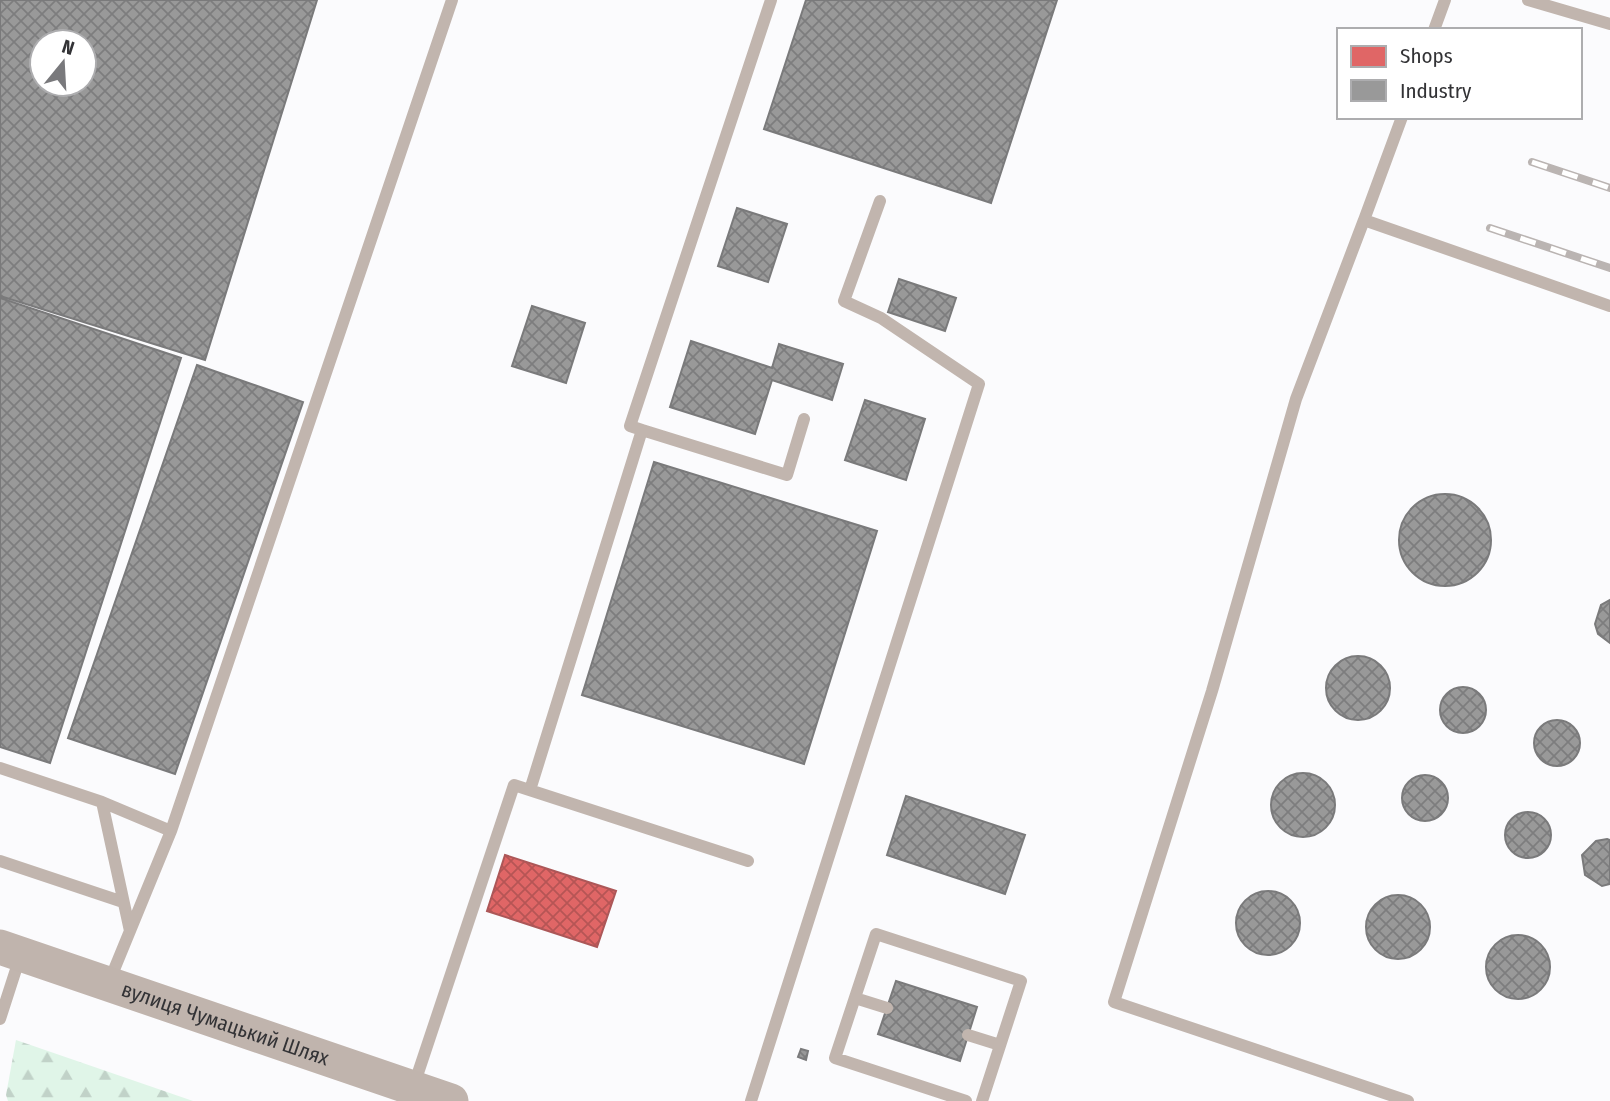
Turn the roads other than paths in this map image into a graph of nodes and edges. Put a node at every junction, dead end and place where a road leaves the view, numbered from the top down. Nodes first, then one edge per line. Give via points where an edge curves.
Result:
1 (453, 0) edge
2 (771, 0) edge
3 (1445, 0) edge
4 (1528, 0) edge
5 (1610, 24) edge
6 (1435, 28) edge
7 (1401, 119) edge
8 (880, 201) dead end
9 (1364, 220) junction
10 (1610, 306) edge
11 (804, 419) dead end
12 (642, 430) junction
13 (0, 768) edge
14 (530, 790) junction
15 (102, 802) junction
16 (171, 831) junction
17 (0, 861) edge
18 (748, 861) dead end
19 (123, 902) junction
20 (130, 931) junction
21 (10, 950) edge
22 (109, 984) junction
23 (855, 998) junction
24 (887, 1008) dead end
25 (0, 1019) edge
26 (968, 1035) dead end
27 (1000, 1045) junction
28 (413, 1088) junction
29 (451, 1101) edge
30 (751, 1101) edge
31 (966, 1101) edge
32 (982, 1101) edge
33 (1408, 1101) edge

1 - 16 lane
2 - 12 lane via 630,426
3 - 6 lane
4 - 5 lane
7 - 9 lane
8 - 30 lane via 844,301 881,317 979,384
9 - 10 lane
9 - 33 lane via 1296,399 1212,691 1114,1002
11 - 12 lane via 787,475
12 - 14 lane
13 - 15 lane
14 - 18 lane
14 - 28 lane via 514,785
15 - 16 lane
15 - 19 lane
16 - 20 lane
17 - 19 lane
19 - 20 lane
20 - 22 lane
21 - 22 main road, вулиця Чумацький Шлях
21 - 25 lane
22 - 28 main road, вулиця Чумацький Шлях
23 - 24 lane
23 - 27 lane via 876,934 1021,981
23 - 31 lane via 835,1058
26 - 27 lane
27 - 32 lane
28 - 29 main road, вулиця Чумацький Шлях

